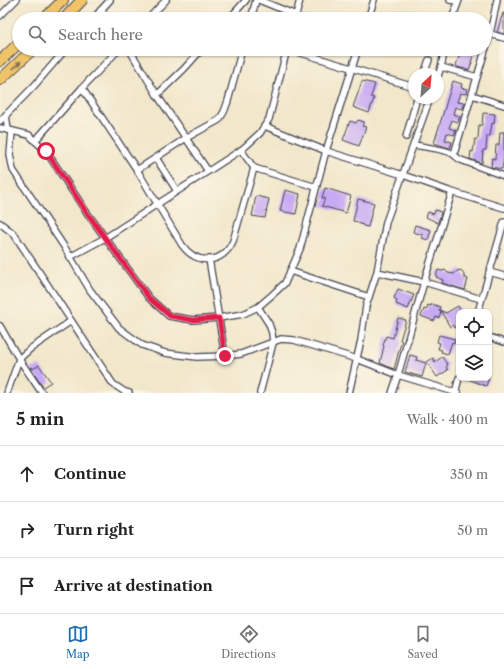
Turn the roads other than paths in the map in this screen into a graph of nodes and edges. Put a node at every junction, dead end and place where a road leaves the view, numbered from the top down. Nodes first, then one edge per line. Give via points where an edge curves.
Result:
1 (16, 0) edge
2 (63, 0) edge
3 (82, 0) edge
4 (110, 0) edge
5 (166, 0) edge
6 (246, 0) edge
7 (258, 0) edge
8 (300, 0) edge
9 (374, 0) edge
10 (450, 0) edge
11 (497, 0) edge
12 (458, 1) edge
13 (101, 10) edge
14 (51, 12) edge
15 (71, 12) edge
16 (155, 12) edge
17 (235, 12) edge
18 (254, 12) edge
19 (285, 12) edge
20 (297, 12) edge
21 (370, 12) edge
22 (454, 12) edge
23 (0, 16) edge
24 (492, 24) edge
25 (492, 35) edge
26 (504, 38) edge
27 (12, 50) edge
28 (26, 56) edge
29 (60, 56) edge
30 (112, 56) edge
31 (133, 56) edge
32 (196, 56) edge
33 (240, 56) edge
34 (286, 56) edge
35 (310, 56) edge
36 (356, 56) edge
37 (443, 56) edge
38 (483, 56) edge
39 (429, 60) dead end
40 (0, 62) edge
41 (441, 67) joint
42 (426, 68) edge
43 (352, 69) junction
44 (477, 77) junction
45 (0, 80) edge
46 (408, 84) edge
47 (82, 88) junction
48 (156, 95) junction
49 (472, 95) junction
50 (415, 104) edge
51 (428, 104) edge
52 (504, 105) edge
53 (6, 115) junction
54 (0, 121) edge
55 (265, 126) junction
56 (0, 128) edge
57 (10, 130) junction
58 (406, 137) dead end
59 (186, 138) junction
60 (35, 141) junction
61 (414, 145) junction
62 (241, 150) junction
63 (326, 151) junction
64 (454, 154) junction
65 (156, 158) junction
66 (254, 168) junction
67 (137, 170) junction
68 (208, 170) junction
69 (403, 175) junction
70 (504, 176) edge
71 (316, 187) junction
72 (177, 191) junction
73 (452, 192) junction
74 (157, 204) junction
75 (504, 208) edge
76 (504, 222) edge
77 (0, 223) edge
78 (106, 238) junction
79 (70, 257) junction
80 (209, 259) junction
81 (290, 271) junction
82 (377, 272) junction
83 (489, 272) junction
84 (504, 276) edge
85 (424, 282) junction
86 (369, 297) junction
87 (481, 300) junction
88 (258, 306) junction
89 (479, 309) edge
90 (219, 318) junction
91 (71, 321) junction
92 (0, 326) edge
93 (492, 338) edge
94 (504, 342) edge
95 (273, 343) junction
96 (225, 356) junction
97 (19, 359) junction
98 (357, 359) junction
99 (398, 375) junction
100 (458, 381) edge
101 (118, 390) edge
102 (7, 393) edge
103 (42, 393) edge
104 (129, 393) edge
105 (260, 393) edge
106 (349, 393) edge
107 (392, 393) edge
108 (456, 393) edge

1 - 23 street
2 - 14 highway
3 - 15 highway
4 - 13 street
5 - 16 street
6 - 17 street
7 - 18 street
7 - 19 street
8 - 20 street
9 - 21 street
10 - 12 street
11 - 24 street
12 - 22 street
25 - 26 street
27 - 40 highway
45 -> 28 highway
29 - 53 street
30 - 47 street
31 - 48 street
32 - 48 street
33 - 59 street via 224,112 219,120
34 - 55 street
35 - 43 street
36 - 43 street
37 - 41 street
38 - 44 street
39 - 42 street
41 - 44 street
43 - 46 street
43 - 63 street
44 - 49 street
47 - 60 street
47 - 67 street
48 - 59 street
49 - 52 street
49 - 64 street
50 - 58 street
51 - 61 street
53 - 54 street
53 - 57 street
55 - 62 street
55 - 63 street
56 - 57 street
57 - 60 street via 30,136
57 - 79 street via 13,170
59 - 65 street
59 - 68 street
60 - 78 street via 46,151
61 - 64 street
61 - 69 street
62 - 66 street
62 - 68 street
63 - 69 street
63 - 71 street
64 - 70 street via 461,160
65 - 67 street
65 - 72 street
66 - 71 street
66 - 80 street via 234,241 224,254
67 - 74 street
68 - 72 street
69 - 73 street
69 - 82 street via 386,222
71 - 81 street via 300,249
72 - 74 street
73 - 75 street
73 - 85 street
74 - 78 street
74 - 80 street via 185,250 194,256
76 - 83 street
77 - 91 street via 14,234
78 - 79 street
78 - 90 street via 149,298 170,316 192,320
79 - 96 street via 90,290 119,328 142,345 166,353 197,357
80 - 90 street
81 - 86 street
81 - 88 street via 285,283
82 - 85 street
82 - 86 street
83 - 84 street
83 - 87 street
85 - 87 street
85 - 99 street
86 - 98 street
87 - 89 street
88 - 90 street via 243,314
88 - 95 street via 269,324
90 - 96 street
91 - 97 street
91 - 101 street
92 - 97 street
93 - 94 street
95 - 96 street via 241,354
95 - 98 street via 294,340
95 - 105 street
97 - 102 street
97 - 103 street
98 - 99 street
98 - 106 street
99 - 107 street
99 - 108 street
100 - 108 street
101 - 104 street

